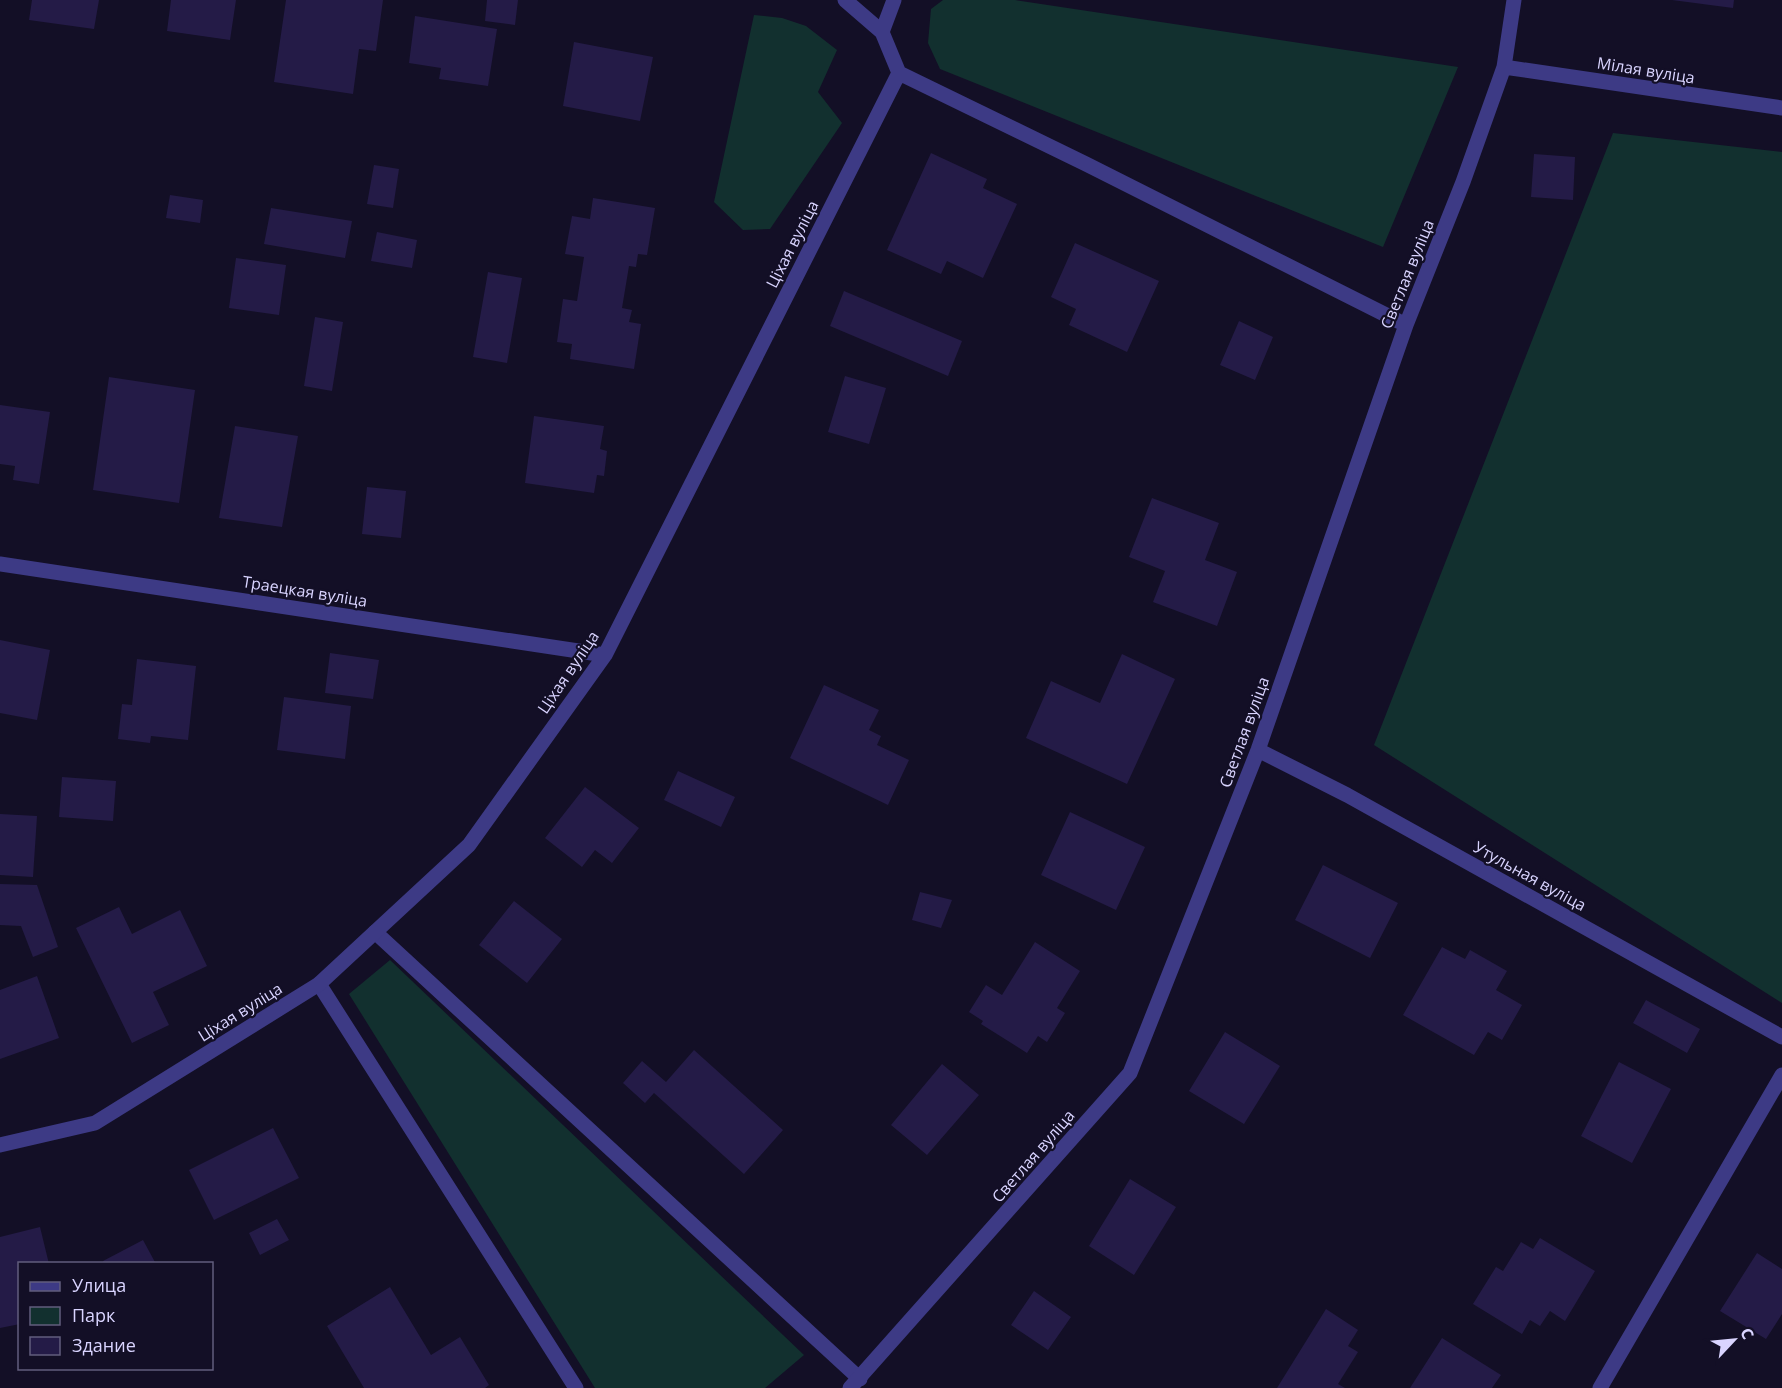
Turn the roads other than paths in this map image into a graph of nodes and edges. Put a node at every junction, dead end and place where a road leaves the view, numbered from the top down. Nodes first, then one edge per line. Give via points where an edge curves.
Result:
1 (845, 0) edge
2 (894, 0) edge
3 (1514, 0) edge
4 (882, 32) junction
5 (1504, 66) junction
6 (899, 73) junction
7 (1782, 108) edge
8 (1406, 325) junction
9 (0, 564) edge
10 (604, 655) junction
11 (1258, 750) junction
12 (375, 932) junction
13 (319, 984) junction
14 (1782, 1037) edge
15 (1782, 1075) edge
16 (0, 1144) edge
17 (855, 1383) edge
18 (576, 1388) edge
19 (1600, 1388) edge

1 - 4 street
2 - 4 street
3 - 5 street, Светлая вуліца
4 - 6 street
5 - 7 street, Мілая вуліца
5 - 8 street, Светлая вуліца
6 - 8 street
6 - 10 street, Ціхая вуліца
8 - 11 street, Светлая вуліца
9 - 10 street, Траецкая вуліца
10 - 12 street, Ціхая вуліца via 469,845
11 - 14 street, Утульная вуліца via 1347,795
11 - 17 street, Светлая вуліца via 1130,1073
12 - 13 street, Ціхая вуліца
12 - 17 street
13 - 16 street, Ціхая вуліца via 95,1123
13 - 18 street
15 - 19 street

